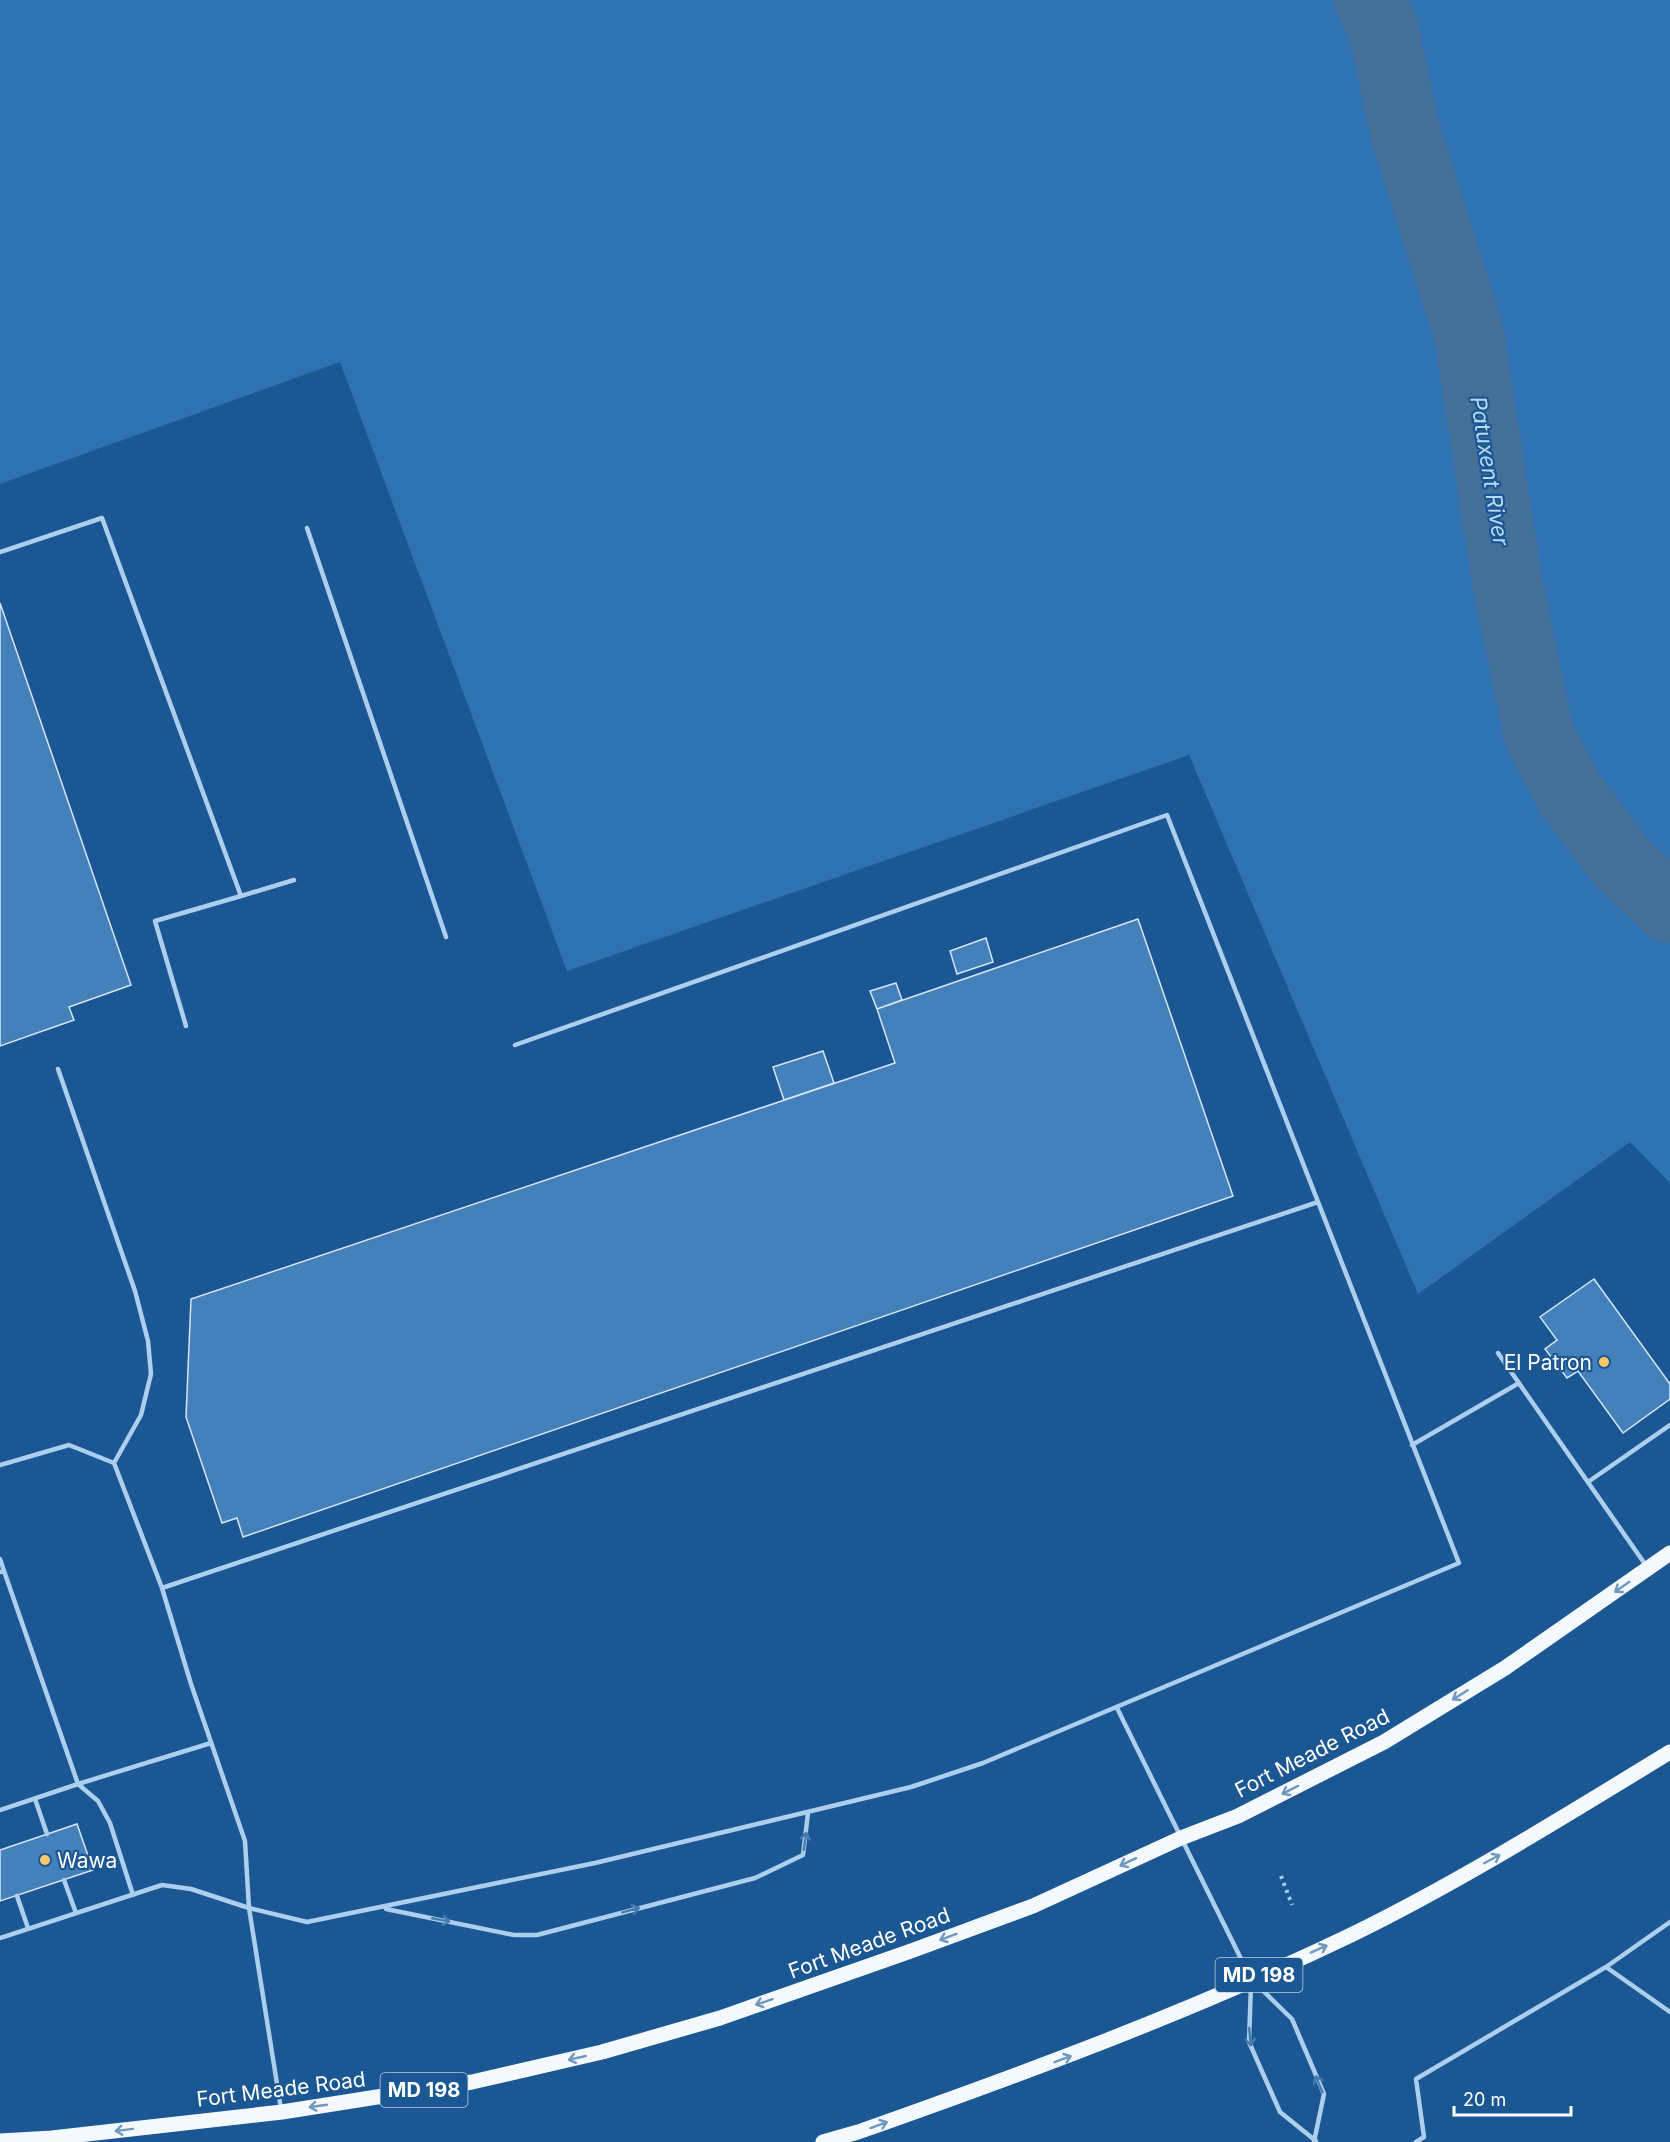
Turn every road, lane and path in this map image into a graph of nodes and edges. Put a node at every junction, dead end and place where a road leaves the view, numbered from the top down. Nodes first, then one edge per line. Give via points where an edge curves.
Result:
1 (307, 528) dead end
2 (0, 552) edge
3 (294, 880) dead end
4 (241, 896) junction
5 (446, 937) dead end
6 (186, 1026) dead end
7 (514, 1045) dead end
8 (58, 1069) dead end
9 (1318, 1202) junction
10 (1498, 1353) dead end
11 (1519, 1383) junction
12 (1670, 1425) edge
13 (1412, 1445) junction
14 (114, 1463) junction
15 (0, 1465) edge
16 (1588, 1482) junction
17 (1670, 1553) edge
18 (0, 1559) edge
19 (1648, 1569) junction
20 (2, 1571) edge
21 (162, 1588) junction
22 (1117, 1708) junction
23 (211, 1743) junction
24 (1670, 1752) edge
25 (78, 1784) junction
26 (35, 1799) junction
27 (0, 1810) edge
28 (808, 1813) junction
29 (47, 1834) dead end
30 (1181, 1838) junction
31 (1281, 1876) dead end
32 (64, 1880) dead end
33 (133, 1894) junction
34 (17, 1896) dead end
35 (1292, 1905) dead end
36 (249, 1908) junction
37 (383, 1908) junction
38 (76, 1913) junction
39 (1670, 1922) edge
40 (28, 1928) junction
41 (0, 1938) edge
42 (1606, 1967) junction
43 (1251, 1979) junction
44 (1670, 2012) edge
45 (282, 2112) junction
46 (0, 2140) edge
47 (823, 2142) edge
48 (1316, 2142) edge
49 (1416, 2142) edge

1 - 5 lane
2 - 4 lane via 102,518
3 - 4 lane
4 - 6 lane via 154,921
7 - 9 lane via 1167,815
8 - 14 lane via 135,1291 148,1341 151,1374 141,1415
9 - 13 lane
9 - 21 lane
10 - 11 lane
11 - 13 lane
11 - 16 lane
12 - 16 lane
13 - 22 lane via 1459,1563
14 - 15 lane via 69,1445
14 - 21 lane
16 - 19 lane
17 - 19 main road, Fort Meade Road / MD 198
18 - 20 lane
19 -> 30 main road, Fort Meade Road / MD 198 via 1505,1668 1384,1742 1238,1816
20 - 25 lane
21 - 23 lane
22 - 28 lane via 983,1763 911,1787
22 - 30 lane
23 - 25 lane
23 - 36 lane via 245,1841
43 -> 24 main road, MD 198 via 1351,1934 1496,1857
25 - 26 lane
25 - 33 lane via 98,1802 110,1823
26 - 27 lane
26 - 29 lane
28 - 37 lane
37 -> 28 lane via 514,1935 537,1935 755,1878 803,1855
30 - 43 lane
30 -> 45 main road, Fort Meade Road / MD 198 via 1033,1906 720,2018 602,2052 472,2082
31 - 35 path
32 - 38 lane
33 - 36 lane via 162,1885 182,1887
33 - 38 lane
34 - 40 lane
36 - 37 lane via 307,1922
36 - 45 lane
38 - 40 lane
39 - 42 lane
40 - 41 lane
42 - 44 lane
42 - 49 lane via 1416,2079 1425,2137
47 -> 43 main road, MD 198 via 1063,2060
43 -> 48 lane via 1249,2042 1281,2112
48 -> 43 lane via 1324,2094 1292,2019
45 -> 46 main road, Fort Meade Road / MD 198 via 52,2138

